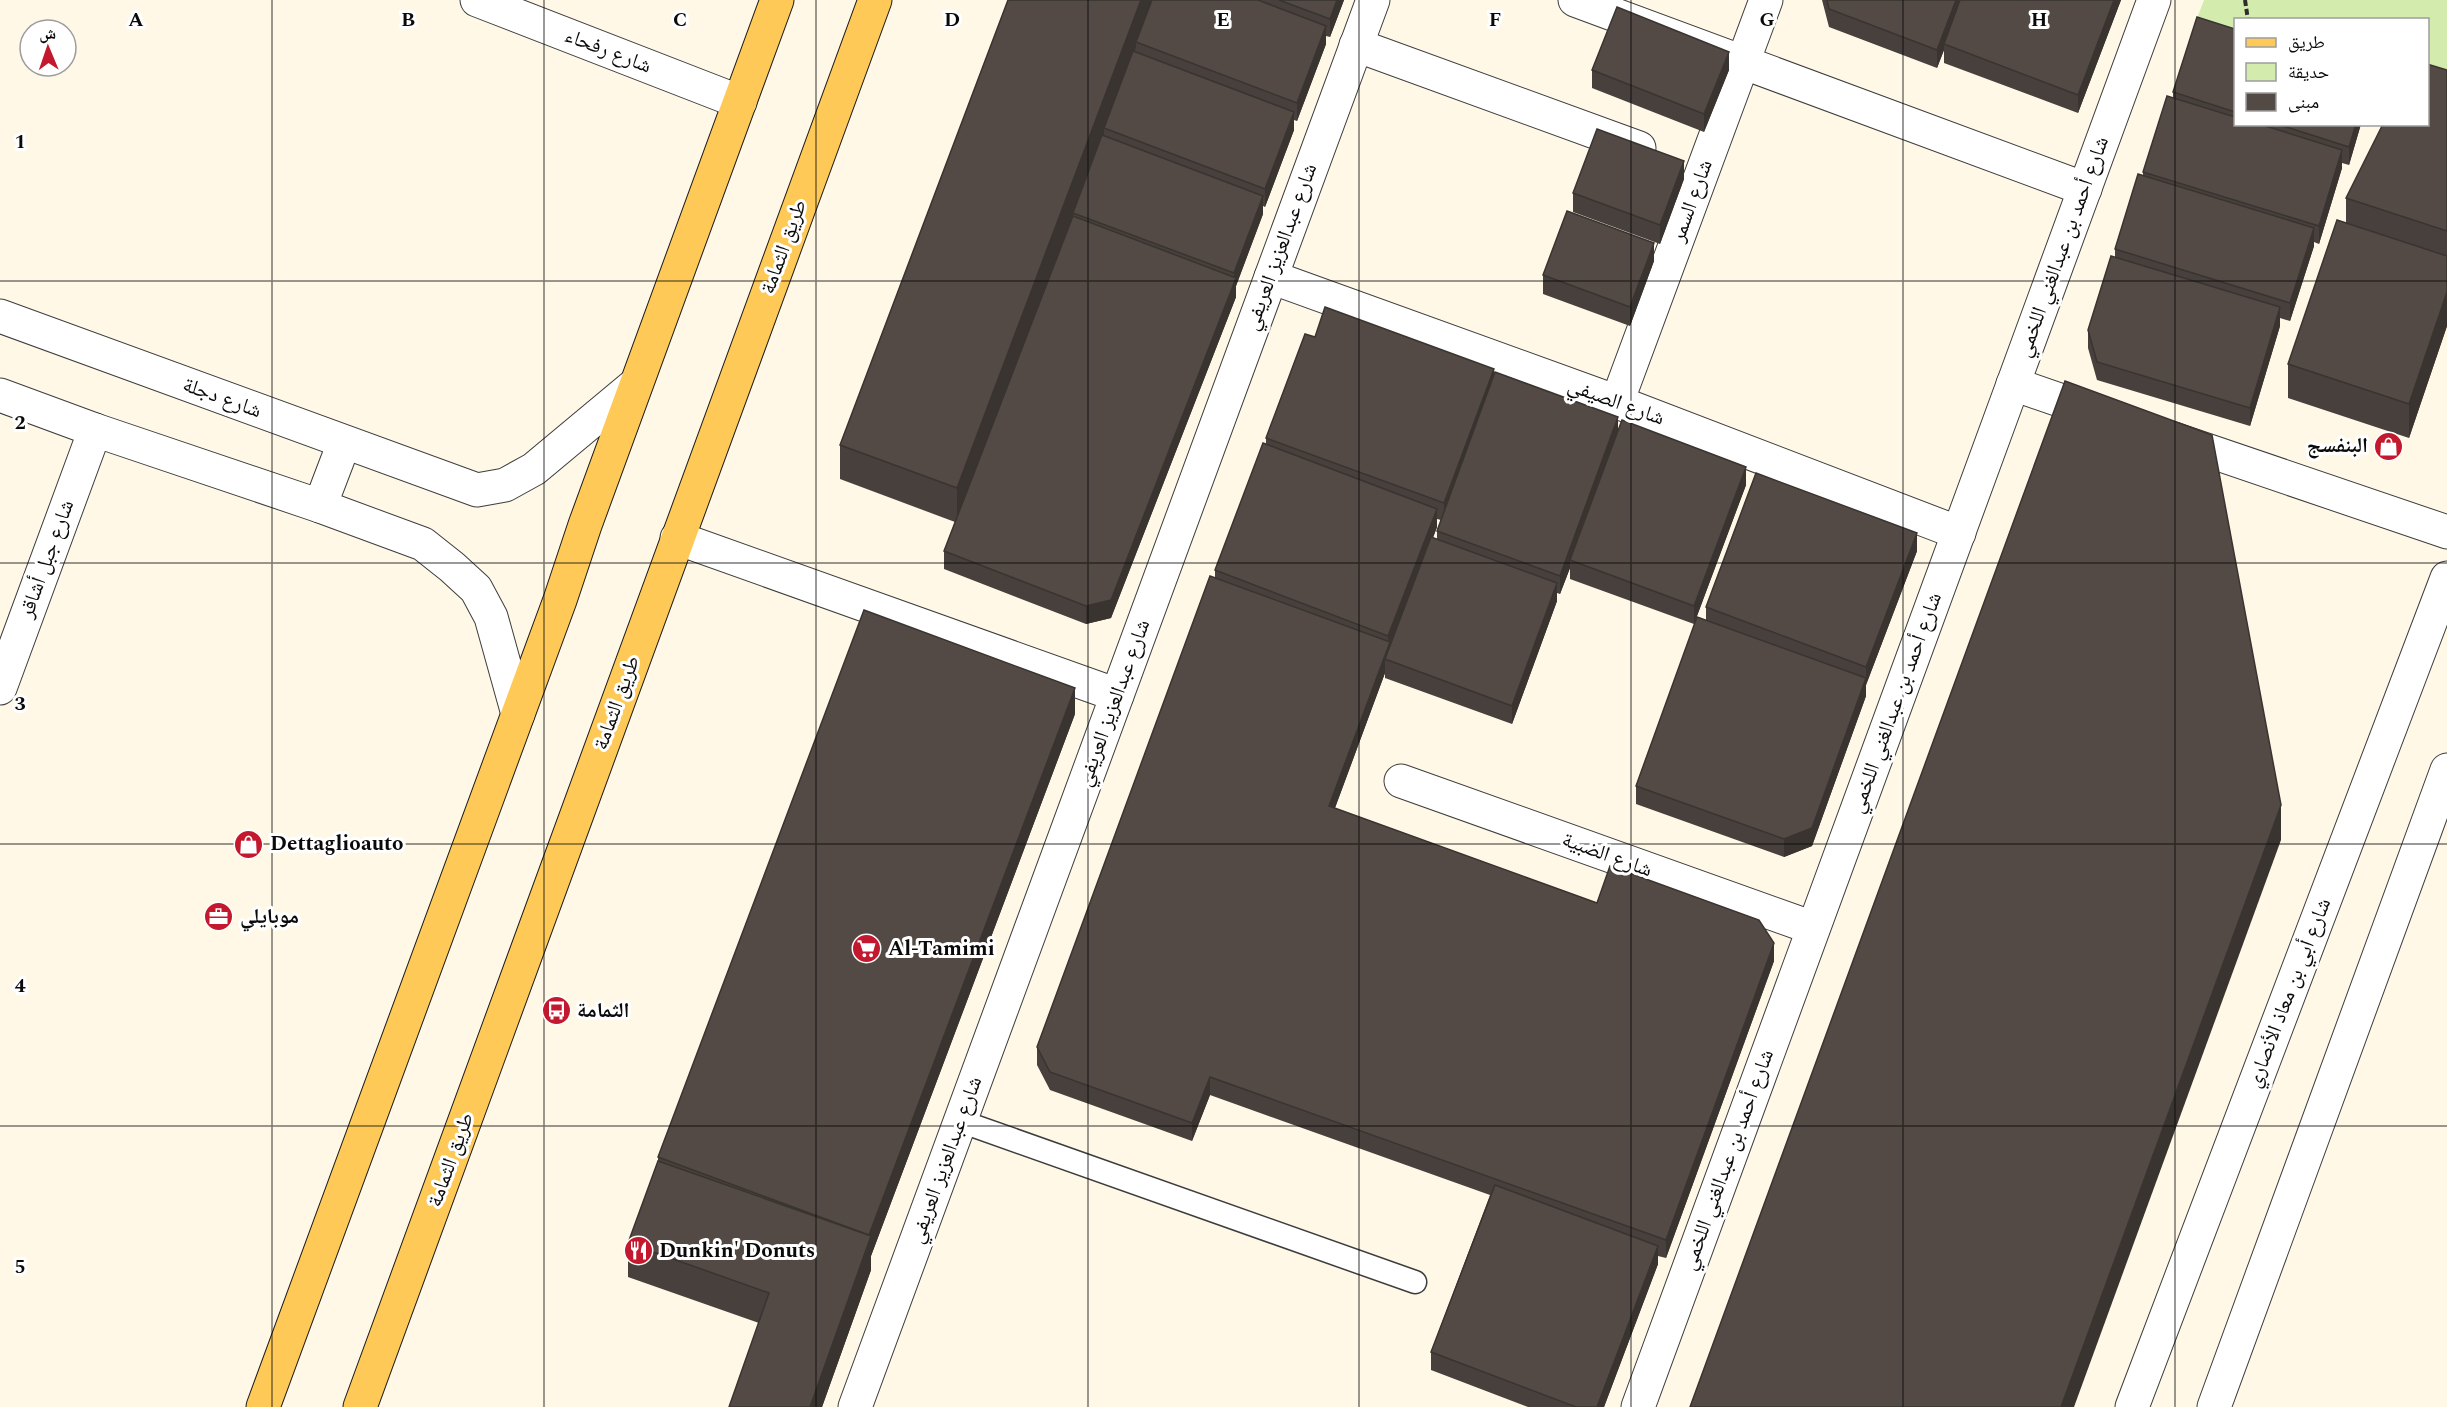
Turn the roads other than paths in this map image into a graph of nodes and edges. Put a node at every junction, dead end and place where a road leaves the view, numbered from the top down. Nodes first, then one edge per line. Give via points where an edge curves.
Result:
1 (477, 0) edge
2 (777, 0) edge
3 (875, 0) edge
4 (1372, 0) edge
5 (1575, 0) edge
6 (1766, 0) edge
7 (2154, 0) edge
8 (1356, 45) junction
9 (1743, 62) junction
10 (740, 102) junction
11 (1703, 171) junction
12 (2085, 189) junction
13 (1270, 277) junction
14 (0, 316) edge
15 (636, 384) junction
16 (2013, 384) junction
17 (0, 395) edge
18 (1617, 402) junction
19 (95, 430) junction
20 (344, 443) junction
21 (320, 506) junction
22 (1959, 532) junction
23 (2447, 532) edge
24 (677, 538) junction
25 (2447, 578) edge
26 (0, 688) edge
27 (1117, 695) junction
28 (518, 714) junction
29 (2447, 770) edge
30 (1401, 782) dead end
31 (1813, 928) junction
32 (960, 1121) junction
33 (1414, 1282) dead end
34 (263, 1407) edge
35 (360, 1407) edge
36 (855, 1407) edge
37 (1638, 1407) edge
38 (2132, 1407) edge
39 (2214, 1407) edge

1 - 10 street, شارع رفحاء
2 - 10 main road
3 - 24 main road, طريق الثمامة
4 - 8 street, شارع عبدالعزيز العريفي
5 - 9 street
6 - 9 street, شارع السمر
7 - 12 street, شارع أحمد بن عبدالغني اللخمي
8 - 11 street
8 - 13 street, شارع عبدالعزيز العريفي
9 - 11 street, شارع السمر
9 - 12 street
10 - 15 main road
11 - 18 street, شارع السمر
12 - 16 street, شارع أحمد بن عبدالغني اللخمي
13 - 18 street, شارع الصيفي
13 - 27 street, شارع عبدالعزيز العريفي
14 - 20 street, شارع دجلة
15 - 20 street, شارع دجلة via 534,469 505,485 477,490
15 - 28 main road
16 - 22 street, شارع أحمد بن عبدالغني اللخمي
16 - 23 street
17 - 19 street
18 - 22 street, شارع الصيفي
19 - 21 street
19 - 26 street, شارع جبل أشاقر
20 - 21 street
21 - 28 street via 423,544 476,590 491,617
22 - 31 street, شارع أحمد بن عبدالغني اللخمي
24 - 27 street
24 - 35 main road, طريق الثمامة
25 - 38 street, شارع أبي بن معاذ الأنصاري
27 - 32 street, شارع عبدالعزيز العريفي
28 - 34 main road
29 - 39 street
30 - 31 street, شارع الضبية
31 - 37 street, شارع أحمد بن عبدالغني اللخمي
32 - 33 lane
32 - 36 street, شارع عبدالعزيز العريفي

